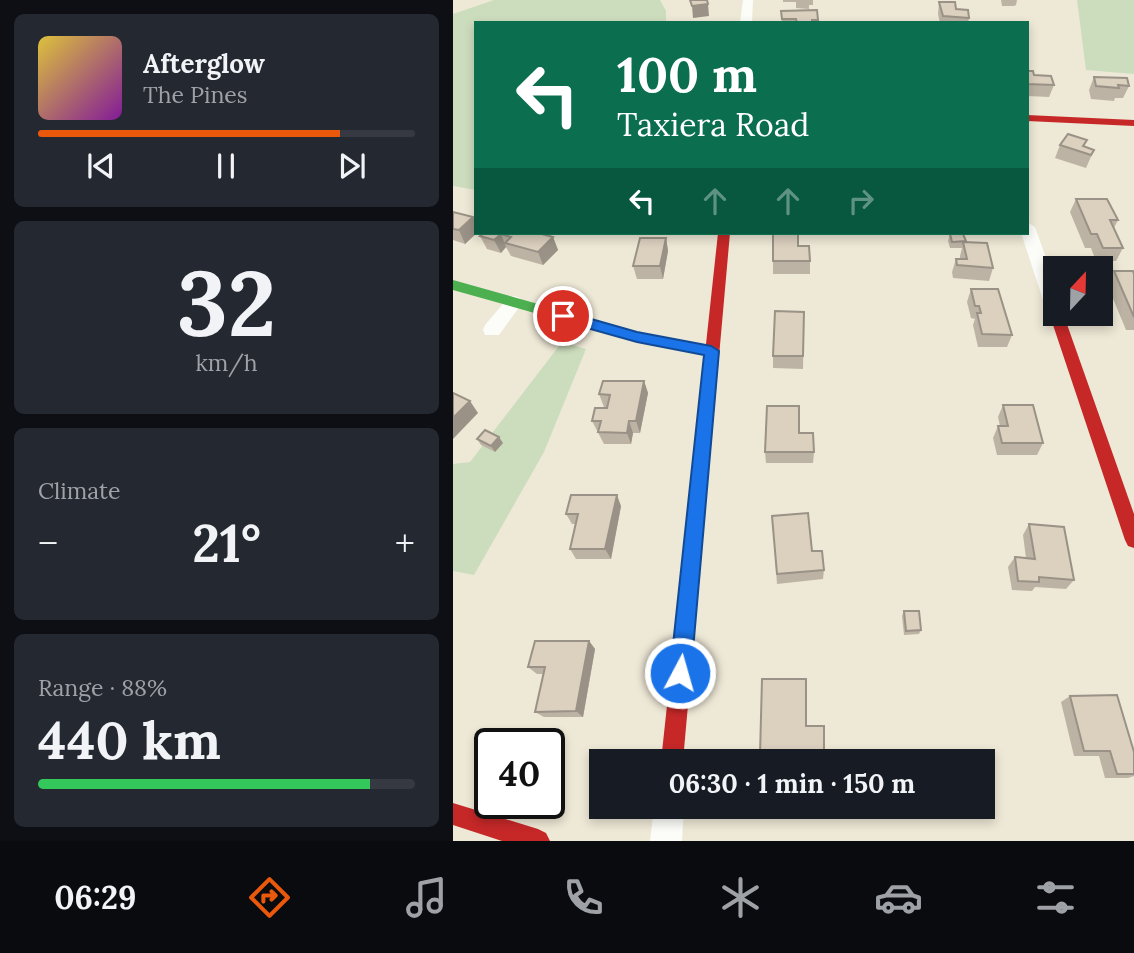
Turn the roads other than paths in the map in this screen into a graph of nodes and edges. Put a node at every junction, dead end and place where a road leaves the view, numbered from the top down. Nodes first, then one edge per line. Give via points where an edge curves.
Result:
1 (748, 0) edge
2 (746, 21) edge
3 (1029, 118) edge
4 (1134, 123) edge
5 (1029, 233) edge
6 (724, 235) edge
7 (1043, 273) edge
8 (453, 285) edge
9 (514, 302) junction
10 (1061, 326) edge
11 (492, 330) dead end
12 (711, 351) junction
13 (1134, 540) edge
14 (673, 749) edge
15 (453, 814) edge
16 (668, 819) edge
17 (538, 841) edge
18 (666, 841) edge

1 - 2 street
3 - 4 street
5 - 7 street
6 - 12 street
8 - 9 street
9 - 11 street
9 - 12 street via 637,337
10 - 13 street
12 - 14 street
15 - 17 street
16 - 18 street

